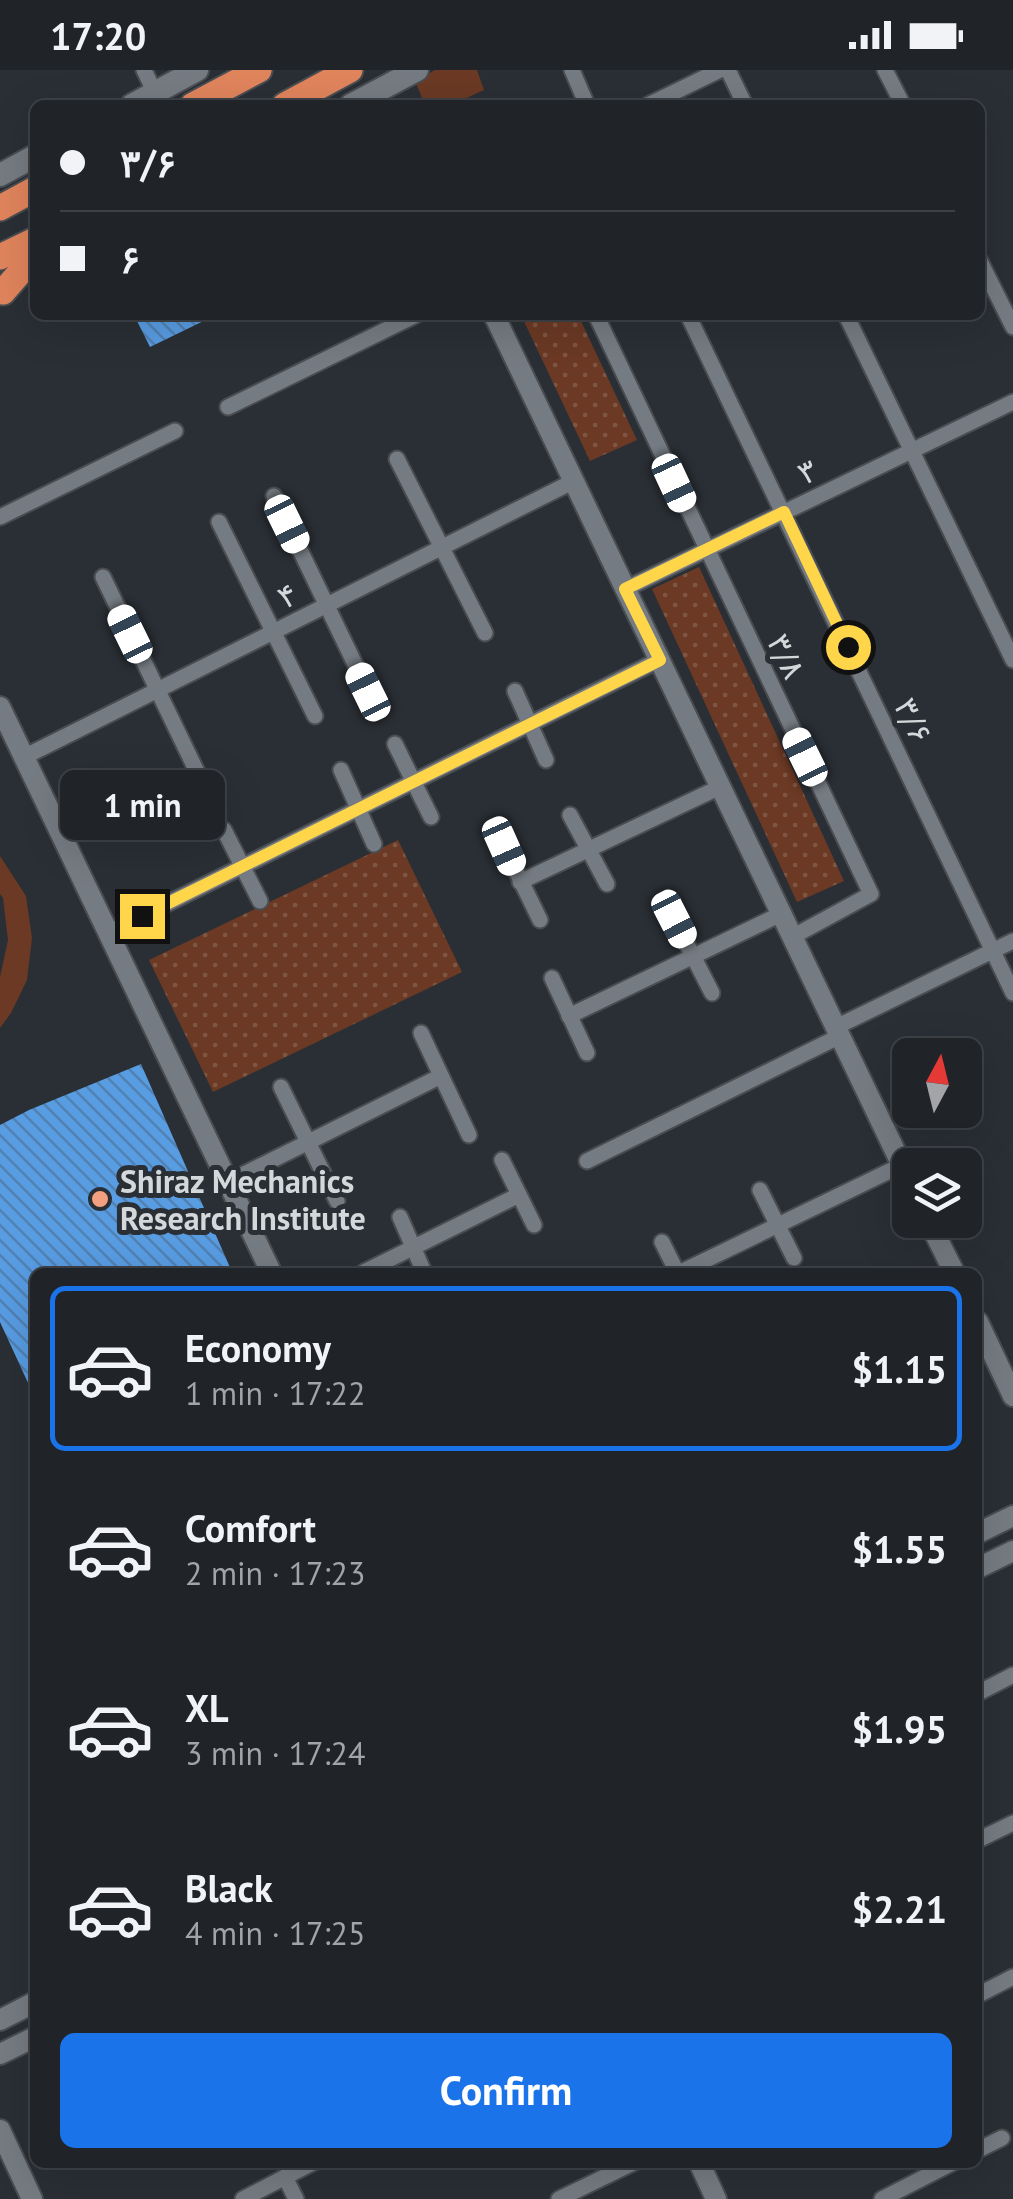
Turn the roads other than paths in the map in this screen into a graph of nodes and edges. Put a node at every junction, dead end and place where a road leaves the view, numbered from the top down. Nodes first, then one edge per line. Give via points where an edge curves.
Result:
1 (144, 70) edge
2 (197, 70) edge
3 (259, 70) edge
4 (416, 70) edge
5 (572, 70) edge
6 (720, 70) edge
7 (728, 70) edge
8 (886, 70) edge
9 (344, 71) edge
10 (155, 93) junction
11 (388, 96) edge
12 (142, 100) edge
13 (202, 100) edge
14 (294, 100) edge
15 (586, 100) edge
16 (658, 100) edge
17 (743, 100) edge
18 (901, 100) edge
19 (30, 159) edge
20 (0, 174) edge
21 (30, 190) edge
22 (30, 192) edge
23 (0, 198) edge
24 (0, 208) edge
25 (30, 243) edge
26 (0, 258) edge
27 (30, 261) edge
28 (985, 271) edge
29 (30, 278) edge
30 (2, 292) edge
31 (406, 320) edge
32 (496, 320) edge
33 (598, 320) edge
34 (690, 320) edge
35 (848, 320) edge
36 (1013, 327) edge
37 (1013, 402) edge
38 (228, 408) dead end
39 (175, 430) dead end
40 (912, 450) junction
41 (397, 459) dead end
42 (574, 482) junction
43 (274, 496) dead end
44 (784, 512) junction
45 (0, 517) edge
46 (219, 522) dead end
47 (442, 548) junction
48 (706, 550) junction
49 (103, 577) dead end
50 (625, 589) junction
51 (327, 606) junction
52 (274, 632) junction
53 (485, 633) dead end
54 (660, 660) junction
55 (1013, 660) edge
56 (158, 690) junction
57 (515, 691) dead end
58 (368, 692) dead end
59 (0, 706) edge
60 (315, 716) dead end
61 (530, 724) junction
62 (395, 744) dead end
63 (24, 758) junction
64 (546, 760) dead end
65 (341, 770) dead end
66 (198, 776) dead end
67 (414, 782) junction
68 (720, 787) junction
69 (358, 809) junction
70 (570, 815) dead end
71 (431, 817) dead end
72 (224, 830) dead end
73 (374, 844) dead end
74 (504, 846) dead end
75 (589, 850) junction
76 (242, 866) junction
77 (520, 882) junction
78 (606, 884) dead end
79 (260, 901) dead end
80 (781, 914) junction
81 (674, 919) dead end
82 (540, 920) dead end
83 (108, 932) junction
84 (792, 937) junction
85 (1013, 941) edge
86 (994, 950) junction
87 (693, 957) junction
88 (552, 978) dead end
89 (712, 993) dead end
90 (1013, 994) edge
91 (570, 1016) junction
92 (838, 1032) junction
93 (421, 1033) dead end
94 (587, 1053) dead end
95 (441, 1076) junction
96 (281, 1087) dead end
97 (469, 1135) dead end
98 (308, 1142) junction
99 (894, 1148) edge
100 (502, 1160) dead end
101 (587, 1160) dead end
102 (892, 1179) edge
103 (228, 1182) junction
104 (760, 1190) dead end
105 (519, 1195) junction
106 (337, 1201) dead end
107 (400, 1217) dead end
108 (778, 1225) junction
109 (534, 1226) dead end
110 (937, 1238) edge
111 (662, 1242) dead end
112 (414, 1248) junction
113 (794, 1258) dead end
114 (269, 1268) edge
115 (372, 1268) edge
116 (422, 1268) edge
117 (677, 1268) edge
118 (687, 1268) edge
119 (952, 1268) edge
120 (982, 1330) edge
121 (1013, 1396) edge
122 (1013, 1516) edge
123 (982, 1530) edge
124 (1013, 1551) edge
125 (982, 1566) edge
126 (1013, 1676) edge
127 (982, 1691) edge
128 (1013, 1823) edge
129 (982, 1838) edge
130 (1013, 1978) edge
131 (982, 1993) edge
132 (30, 2005) edge
133 (0, 2020) edge
134 (30, 2039) edge
135 (0, 2054) edge
136 (0, 2130) edge
137 (1002, 2138) dead end
138 (982, 2148) edge
139 (303, 2168) edge
140 (623, 2168) edge
141 (702, 2168) edge
142 (942, 2168) edge
143 (286, 2177) junction
144 (32, 2199) edge
145 (243, 2199) edge
146 (296, 2199) edge
147 (558, 2199) edge
148 (716, 2199) edge
149 (882, 2199) edge

1 - 10 street
2 - 10 main road
3 - 13 highway
4 - 11 main road
5 - 15 street
6 - 16 street
7 - 17 street
8 - 18 street
9 - 14 highway
10 - 12 main road
19 - 20 main road
21 - 23 highway
22 - 24 highway
25 - 26 highway
27 - 30 highway
28 - 36 street
29 - 30 main road
31 - 38 street
32 - 42 street
33 - 48 street, ۳/۸
34 - 44 street, ۳/۶
35 - 40 street
37 - 40 street, ۳
39 - 45 street
40 - 44 street, ۳
40 - 55 street
41 - 47 street
42 - 47 street, ۴
42 - 50 street
43 - 51 street
44 - 48 street, ۳
44 - 86 street, ۳/۶
46 - 52 street
47 - 51 street, ۴
47 - 53 street
48 - 50 street, ۳
48 - 84 street, ۳/۸ via 871,894
49 - 56 street
50 - 54 street
51 - 52 street, ۴
51 - 58 street
52 - 56 street, ۴
52 - 60 street
54 - 61 street
54 - 68 street
56 - 63 street, ۴
56 - 66 street
57 - 61 street
59 - 63 street
61 - 64 street
61 - 67 street
62 - 67 street
63 - 83 street
65 - 69 street
67 - 69 street
67 - 71 street
68 - 75 street
68 - 80 street
69 - 73 street
69 - 76 street
70 - 75 street
72 - 76 street
74 - 77 street
75 - 77 street
75 - 78 street
76 - 79 street
76 - 83 street
77 - 82 street
80 - 84 street
80 - 87 street
81 - 87 street
83 - 103 street
84 - 92 street
85 - 86 street
86 - 90 street, ۳/۶
86 - 92 street
87 - 89 street
87 - 91 street
88 - 91 street
91 - 94 street
92 - 99 street
92 - 101 street
93 - 95 street
95 - 97 street
95 - 98 street
96 - 98 street
98 - 103 street
98 - 106 street
100 - 105 street
102 - 108 street
103 - 114 street
104 - 108 street
105 - 109 street
105 - 112 street
107 - 112 street
108 - 113 street
108 - 118 street
110 - 119 street
111 - 117 street
112 - 115 street
112 - 116 street
120 - 121 street
122 - 123 street
124 - 125 street
126 - 127 street
128 - 129 street
130 - 131 street
132 - 133 street
134 - 135 street
136 - 144 street
137 - 138 street
139 - 143 street
140 - 147 street
141 - 148 street
142 - 149 street
143 - 145 street
143 - 146 street

